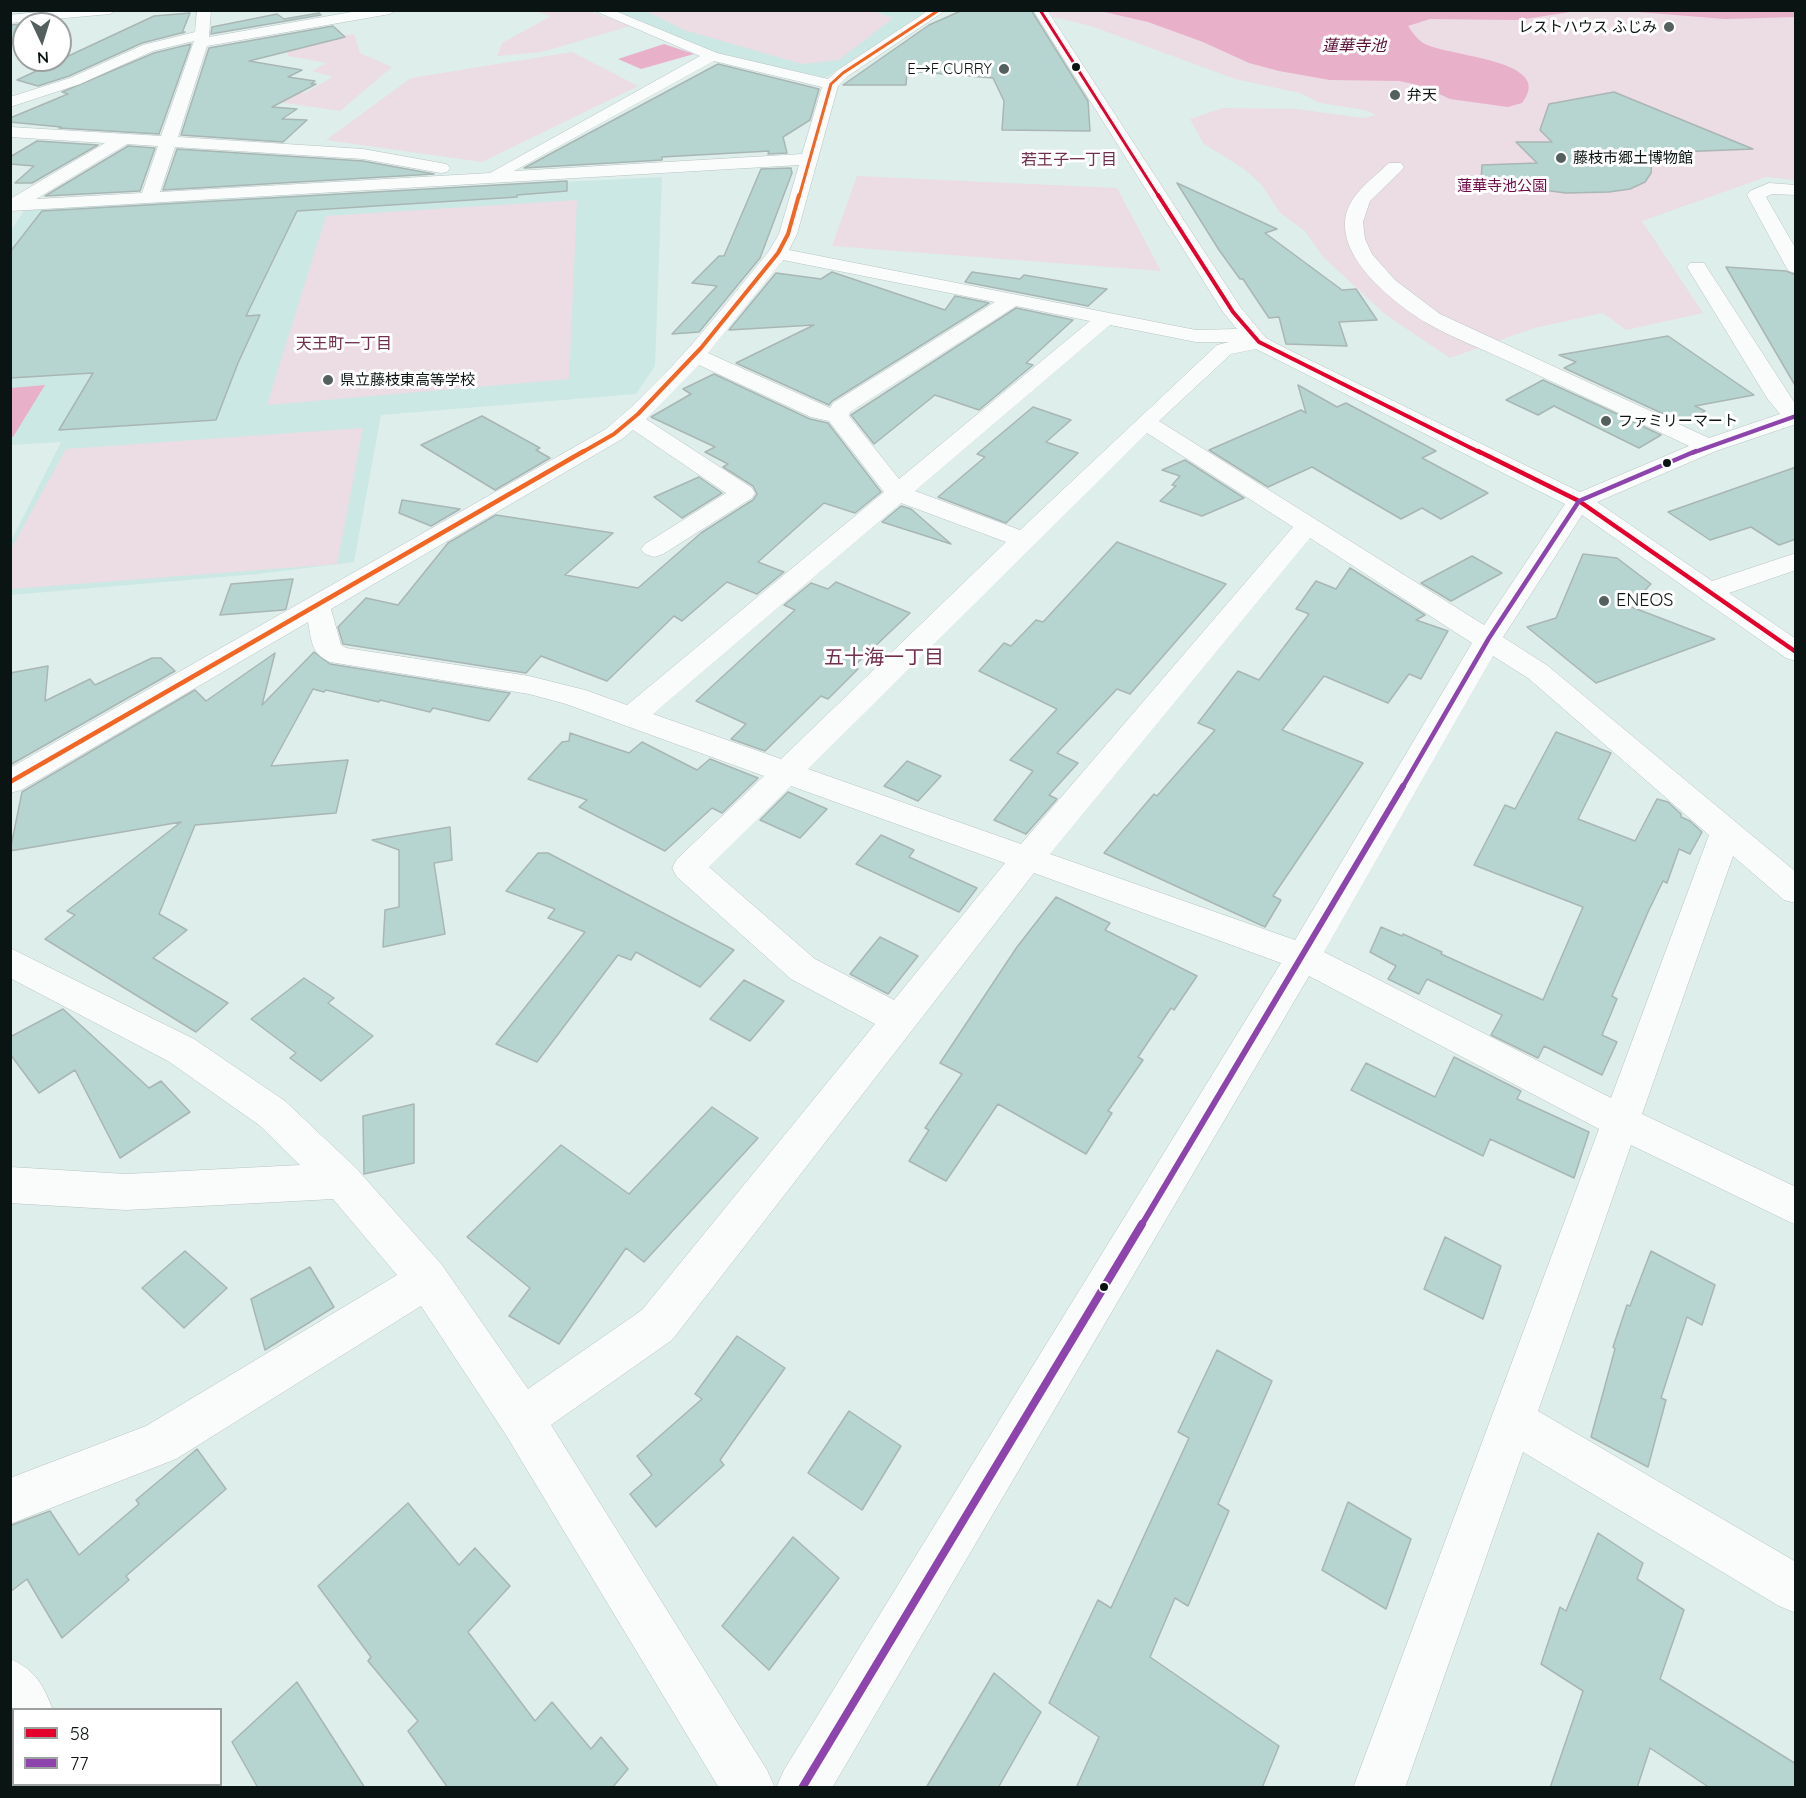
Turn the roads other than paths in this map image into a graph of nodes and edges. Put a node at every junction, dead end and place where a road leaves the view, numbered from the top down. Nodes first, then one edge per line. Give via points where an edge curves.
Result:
1 (110, 10) edge
2 (204, 10) edge
3 (390, 10) edge
4 (600, 10) edge
5 (939, 10) edge
6 (1041, 10) edge
7 (10, 20) edge
8 (201, 39) junction
9 (712, 56) junction
10 (831, 84) junction
11 (10, 102) edge
12 (10, 132) edge
13 (123, 139) junction
14 (168, 141) junction
15 (810, 159) junction
16 (1395, 167) dead end
17 (486, 178) junction
18 (1796, 190) edge
19 (149, 199) junction
20 (15, 212) edge
21 (1776, 230) junction
22 (1796, 232) edge
23 (778, 253) junction
24 (1697, 267) dead end
25 (1796, 267) edge
26 (1012, 300) junction
27 (1105, 319) junction
28 (1255, 338) junction
29 (695, 355) junction
30 (837, 416) junction
31 (1795, 416) edge
32 (633, 420) junction
33 (1145, 422) junction
34 (1708, 446) junction
35 (898, 493) junction
36 (1579, 501) junction
37 (1309, 524) junction
38 (1023, 540) junction
39 (654, 549) dead end
40 (1796, 561) edge
41 (1708, 591) junction
42 (317, 606) junction
43 (1489, 638) junction
44 (1796, 652) edge
45 (631, 717) junction
46 (784, 772) junction
47 (10, 782) edge
48 (1726, 831) junction
49 (1027, 859) junction
50 (1796, 891) edge
51 (1303, 957) junction
52 (10, 962) edge
53 (899, 1020) junction
54 (1622, 1122) junction
55 (342, 1181) junction
56 (10, 1185) edge
57 (1796, 1208) edge
58 (427, 1279) junction
59 (522, 1419) junction
60 (1513, 1421) junction
61 (10, 1501) edge
62 (1796, 1589) edge
63 (10, 1684) edge
64 (27, 1708) edge
65 (749, 1788) edge
66 (802, 1788) edge
67 (1379, 1788) edge

1 - 7 street
2 - 8 street
3 - 8 street
4 - 9 street
5 - 10 street
6 - 28 street via 1233,312
8 - 11 street via 148,48 75,81
8 - 14 street
9 - 10 street
9 - 17 street
10 - 15 street
12 - 13 street
13 - 14 street
13 - 20 street via 10,206
14 - 17 street via 363,154
14 - 19 street
15 - 17 street
15 - 23 street via 788,234
16 - 34 street via 1360,202 1354,221 1357,244 1372,270 1433,318
17 - 19 street
18 - 21 street via 1769,188 1756,195
19 - 20 street
21 - 22 street
21 - 25 street
23 - 26 street
23 - 29 street
24 - 31 street via 1778,398
26 - 27 street
26 - 30 street via 841,408
27 - 28 street via 1196,336
27 - 35 street
28 - 33 street via 1224,350
28 - 36 street via 1275,352
29 - 30 street via 819,412
29 - 32 street
30 - 35 street
31 - 34 street
32 - 39 street via 743,493
32 - 42 street
33 - 37 street
33 - 38 street
34 - 36 street
35 - 38 street
35 - 45 street
36 - 41 street
36 - 43 street
37 - 43 street
37 - 49 street
38 - 46 street
40 - 41 street
41 - 44 street
42 - 45 street via 328,650 340,656 529,685
42 - 47 street
43 - 48 street via 1538,672
43 - 51 street
45 - 46 street
46 - 49 street
46 - 53 street via 688,868 803,969
48 - 50 street
48 - 54 street
49 - 51 street
49 - 53 street
51 - 54 street
51 - 66 street
52 - 55 street via 181,1050 272,1113
53 - 59 street via 657,1325
54 - 57 street
54 - 60 street
55 - 56 street via 126,1192
55 - 58 street
58 - 59 street
58 - 61 street via 160,1443
59 - 65 street
60 - 62 street
60 - 67 street
63 - 64 street

